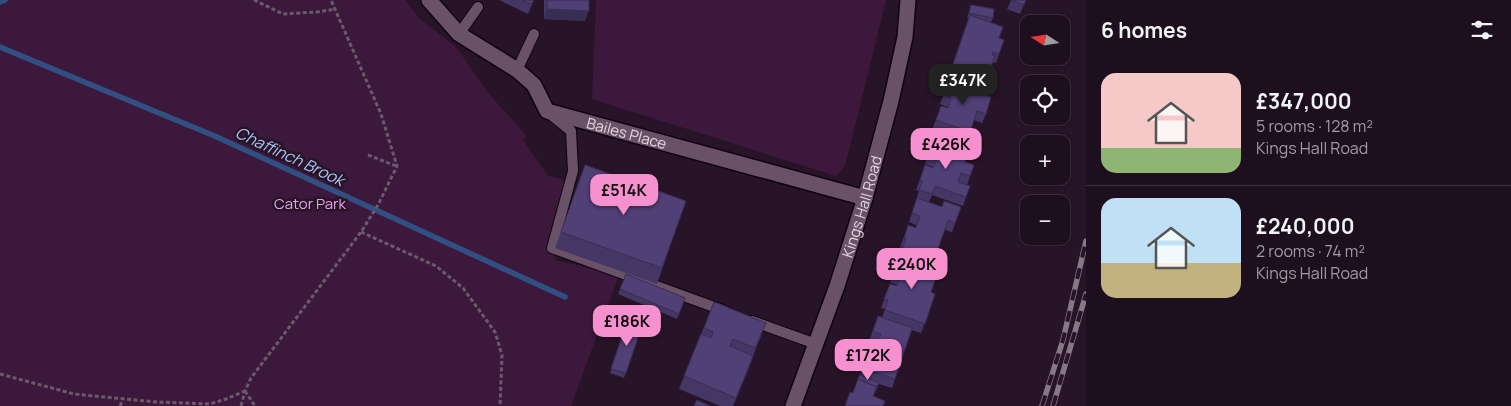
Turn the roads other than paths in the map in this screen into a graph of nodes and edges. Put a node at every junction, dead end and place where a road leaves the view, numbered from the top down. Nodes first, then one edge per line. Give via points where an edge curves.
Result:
1 (429, 0) edge
2 (908, 0) edge
3 (478, 7) dead end
4 (459, 34) junction
5 (534, 34) dead end
6 (517, 70) junction
7 (547, 112) junction
8 (864, 198) junction
9 (816, 344) junction
10 (793, 406) edge

1 - 4 street
2 - 8 street, Kings Hall Road via 905,37 891,101
3 - 4 lane
4 - 6 street
5 - 6 lane
6 - 7 street via 534,85
7 - 8 street, Bailes Place
7 - 9 lane via 571,131 573,170 552,248
8 - 9 street, Kings Hall Road
9 - 10 street, Kings Hall Road

